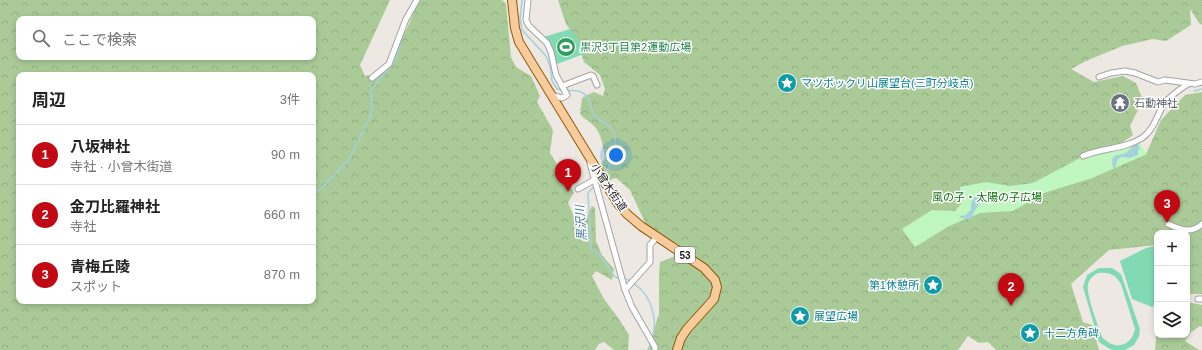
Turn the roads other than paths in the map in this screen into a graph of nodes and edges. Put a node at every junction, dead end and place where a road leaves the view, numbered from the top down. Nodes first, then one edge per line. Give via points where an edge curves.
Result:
1 (417, 0) edge
2 (512, 0) edge
3 (528, 0) edge
4 (1099, 77) dead end
5 (372, 78) dead end
6 (1202, 82) edge
7 (1188, 84) junction
8 (597, 85) dead end
9 (562, 87) junction
10 (550, 95) junction
11 (1083, 156) dead end
12 (598, 182) junction
13 (578, 189) dead end
14 (1168, 224) dead end
15 (1202, 224) edge
16 (657, 237) junction
17 (625, 290) junction
18 (655, 350) edge
19 (677, 350) edge

1 - 5 street via 406,19 389,64
2 - 10 main road, 小曾木街道 / 53 via 519,42
3 - 9 street via 526,20 550,48 556,75
4 - 7 street via 1125,71 1158,82 1171,80
6 - 7 street
7 - 11 street via 1165,103 1153,126 1143,137 1127,145 1094,151
8 - 9 street via 591,75
9 - 10 street via 567,94 566,97
10 - 12 main road, 小曾木街道 / 53 via 589,159
12 - 13 street
12 - 16 main road, 小曾木街道 / 53 via 627,214
12 - 17 street
14 - 15 street via 1183,230 1195,229
16 - 17 street via 650,245 650,262
16 - 19 main road, 小曾木街道 / 53 via 704,268 715,280 717,287 714,299 687,329
17 - 18 street

